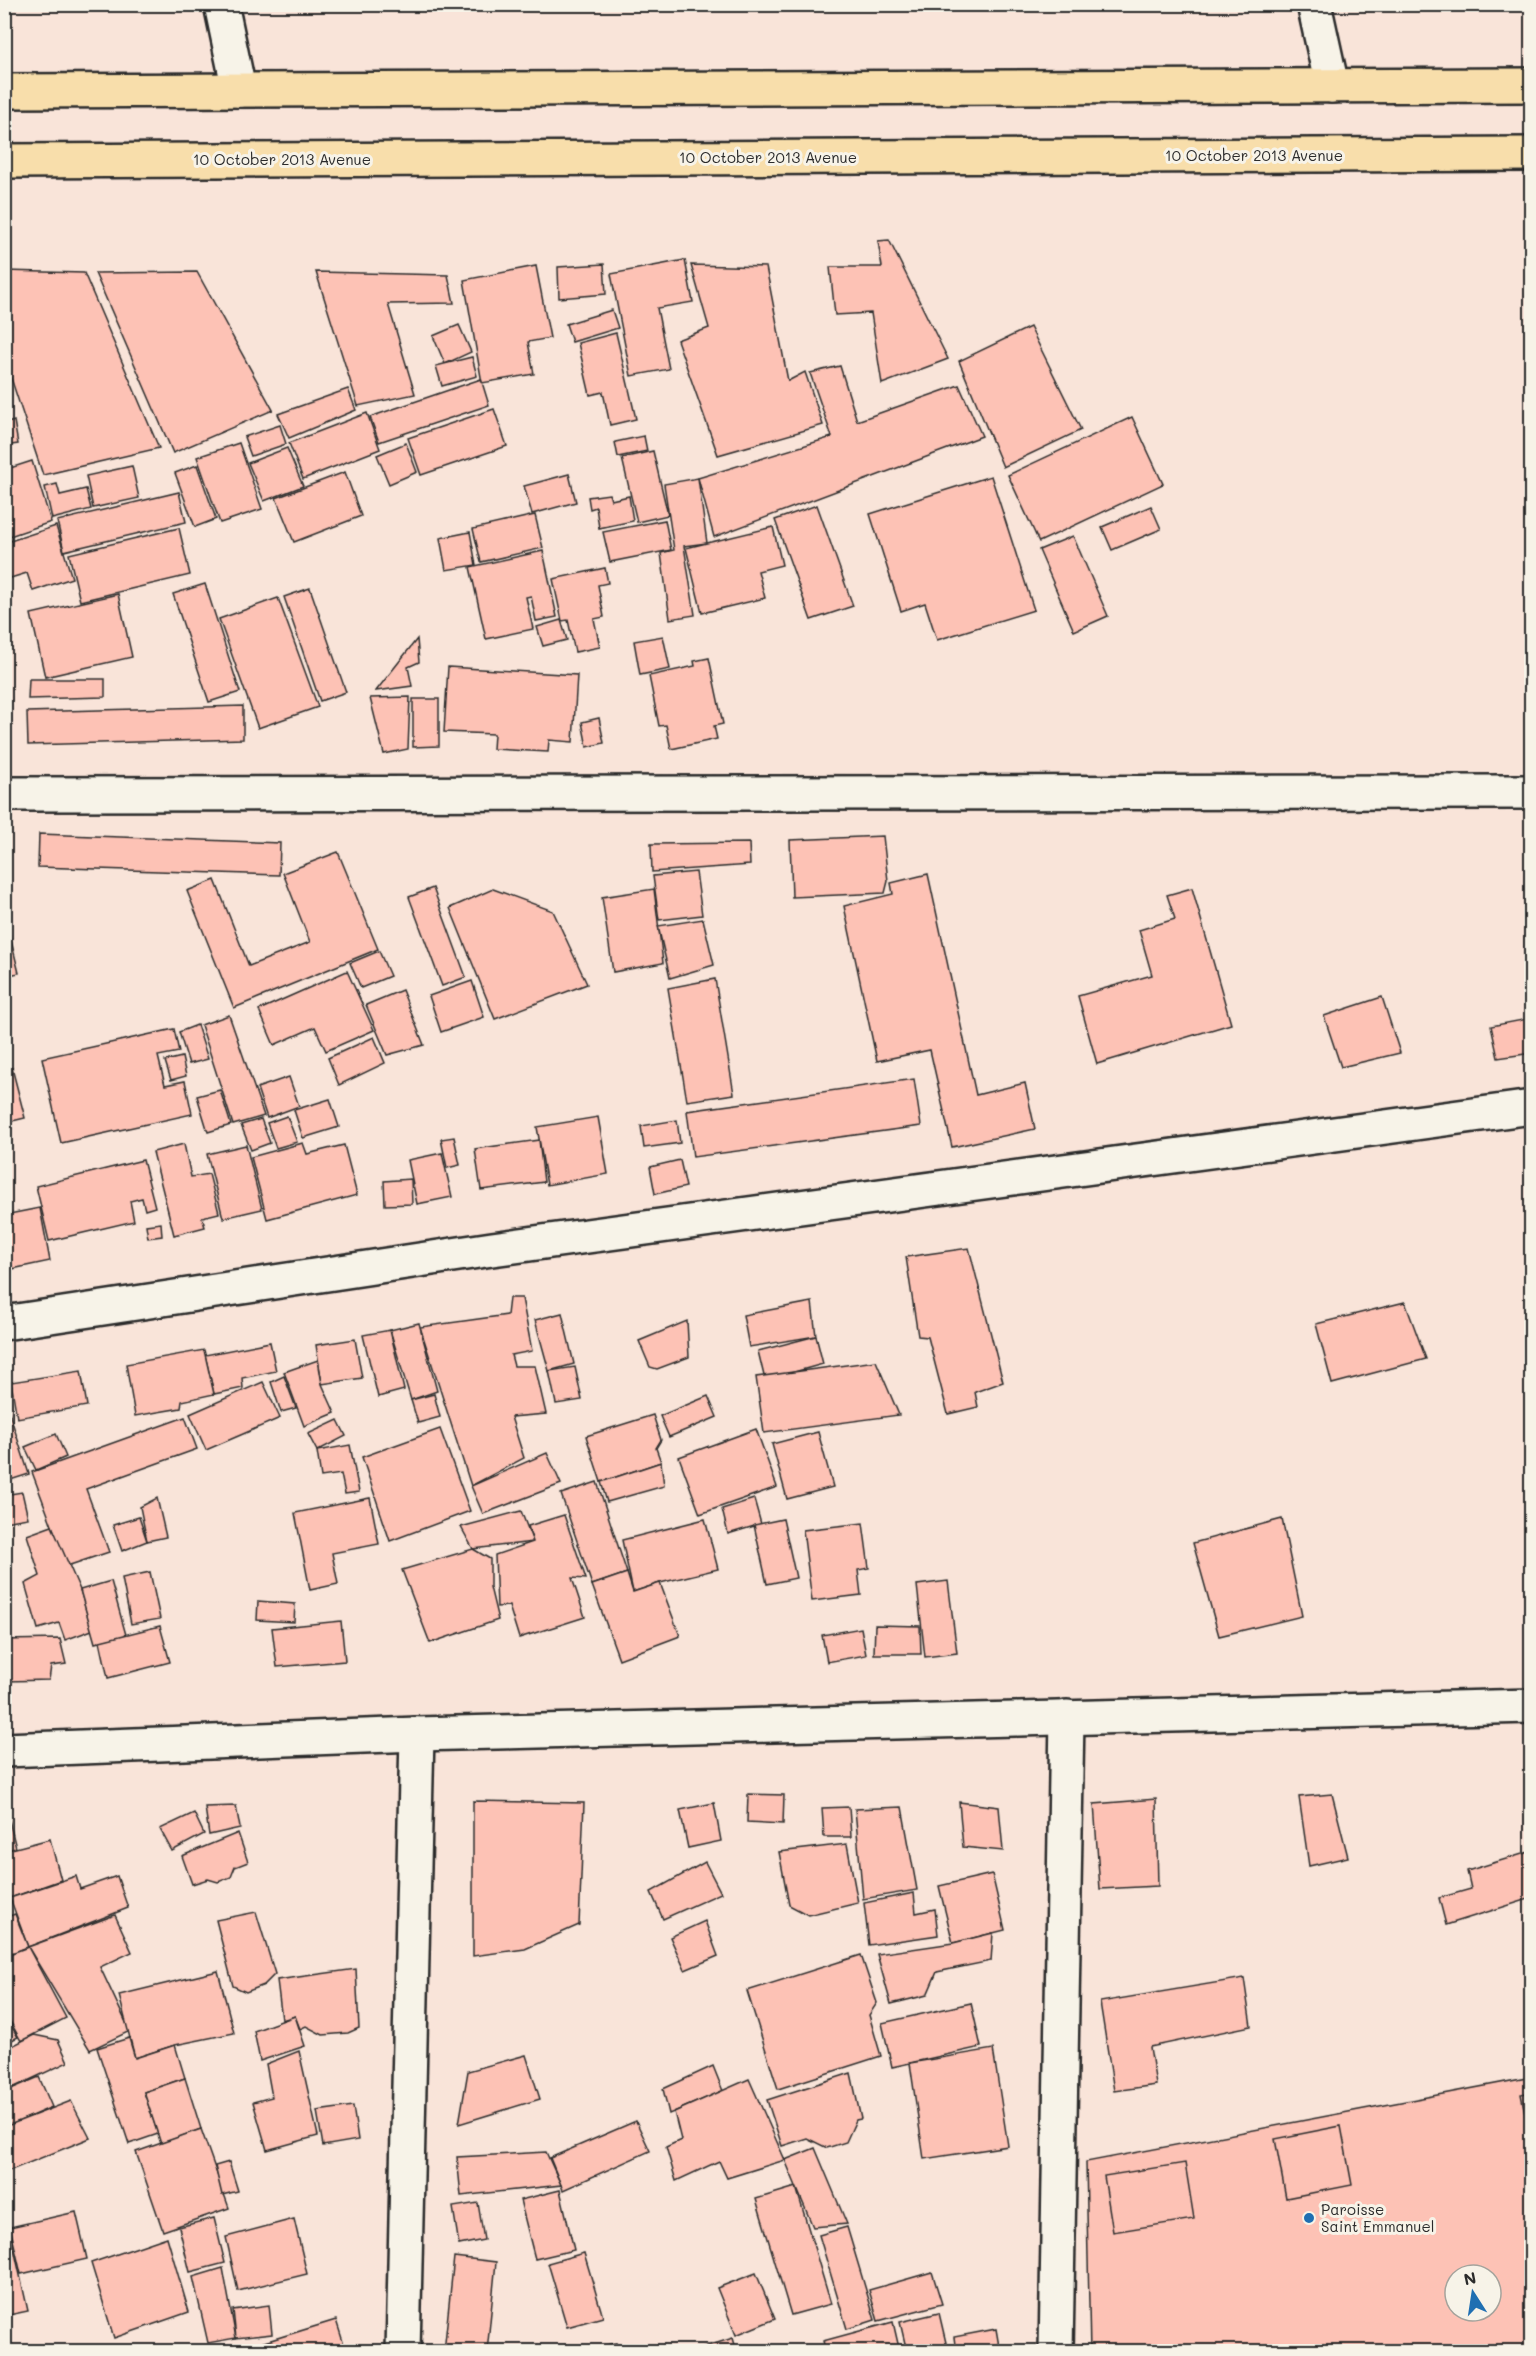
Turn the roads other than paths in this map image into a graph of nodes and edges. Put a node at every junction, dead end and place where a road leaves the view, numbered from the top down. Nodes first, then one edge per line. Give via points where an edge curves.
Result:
1 (220, 4) edge
2 (1314, 4) edge
3 (1532, 85) edge
4 (1332, 86) junction
5 (239, 90) junction
6 (4, 91) edge
7 (1532, 154) edge
8 (4, 161) edge
9 (1532, 792) edge
10 (4, 794) edge
11 (1532, 1107) edge
12 (4, 1323) edge
13 (1532, 1706) edge
14 (1067, 1717) junction
15 (417, 1734) junction
16 (4, 1750) edge
17 (403, 2352) edge
18 (1056, 2352) edge

1 - 5 street
2 - 4 street
3 - 4 highway
4 - 5 highway
5 - 6 highway
7 - 8 highway, 10 October 2013 Avenue
9 - 10 street
11 - 12 street via 492,1249
13 - 14 street
14 - 15 street
14 - 18 street
15 - 16 street
15 - 17 street

